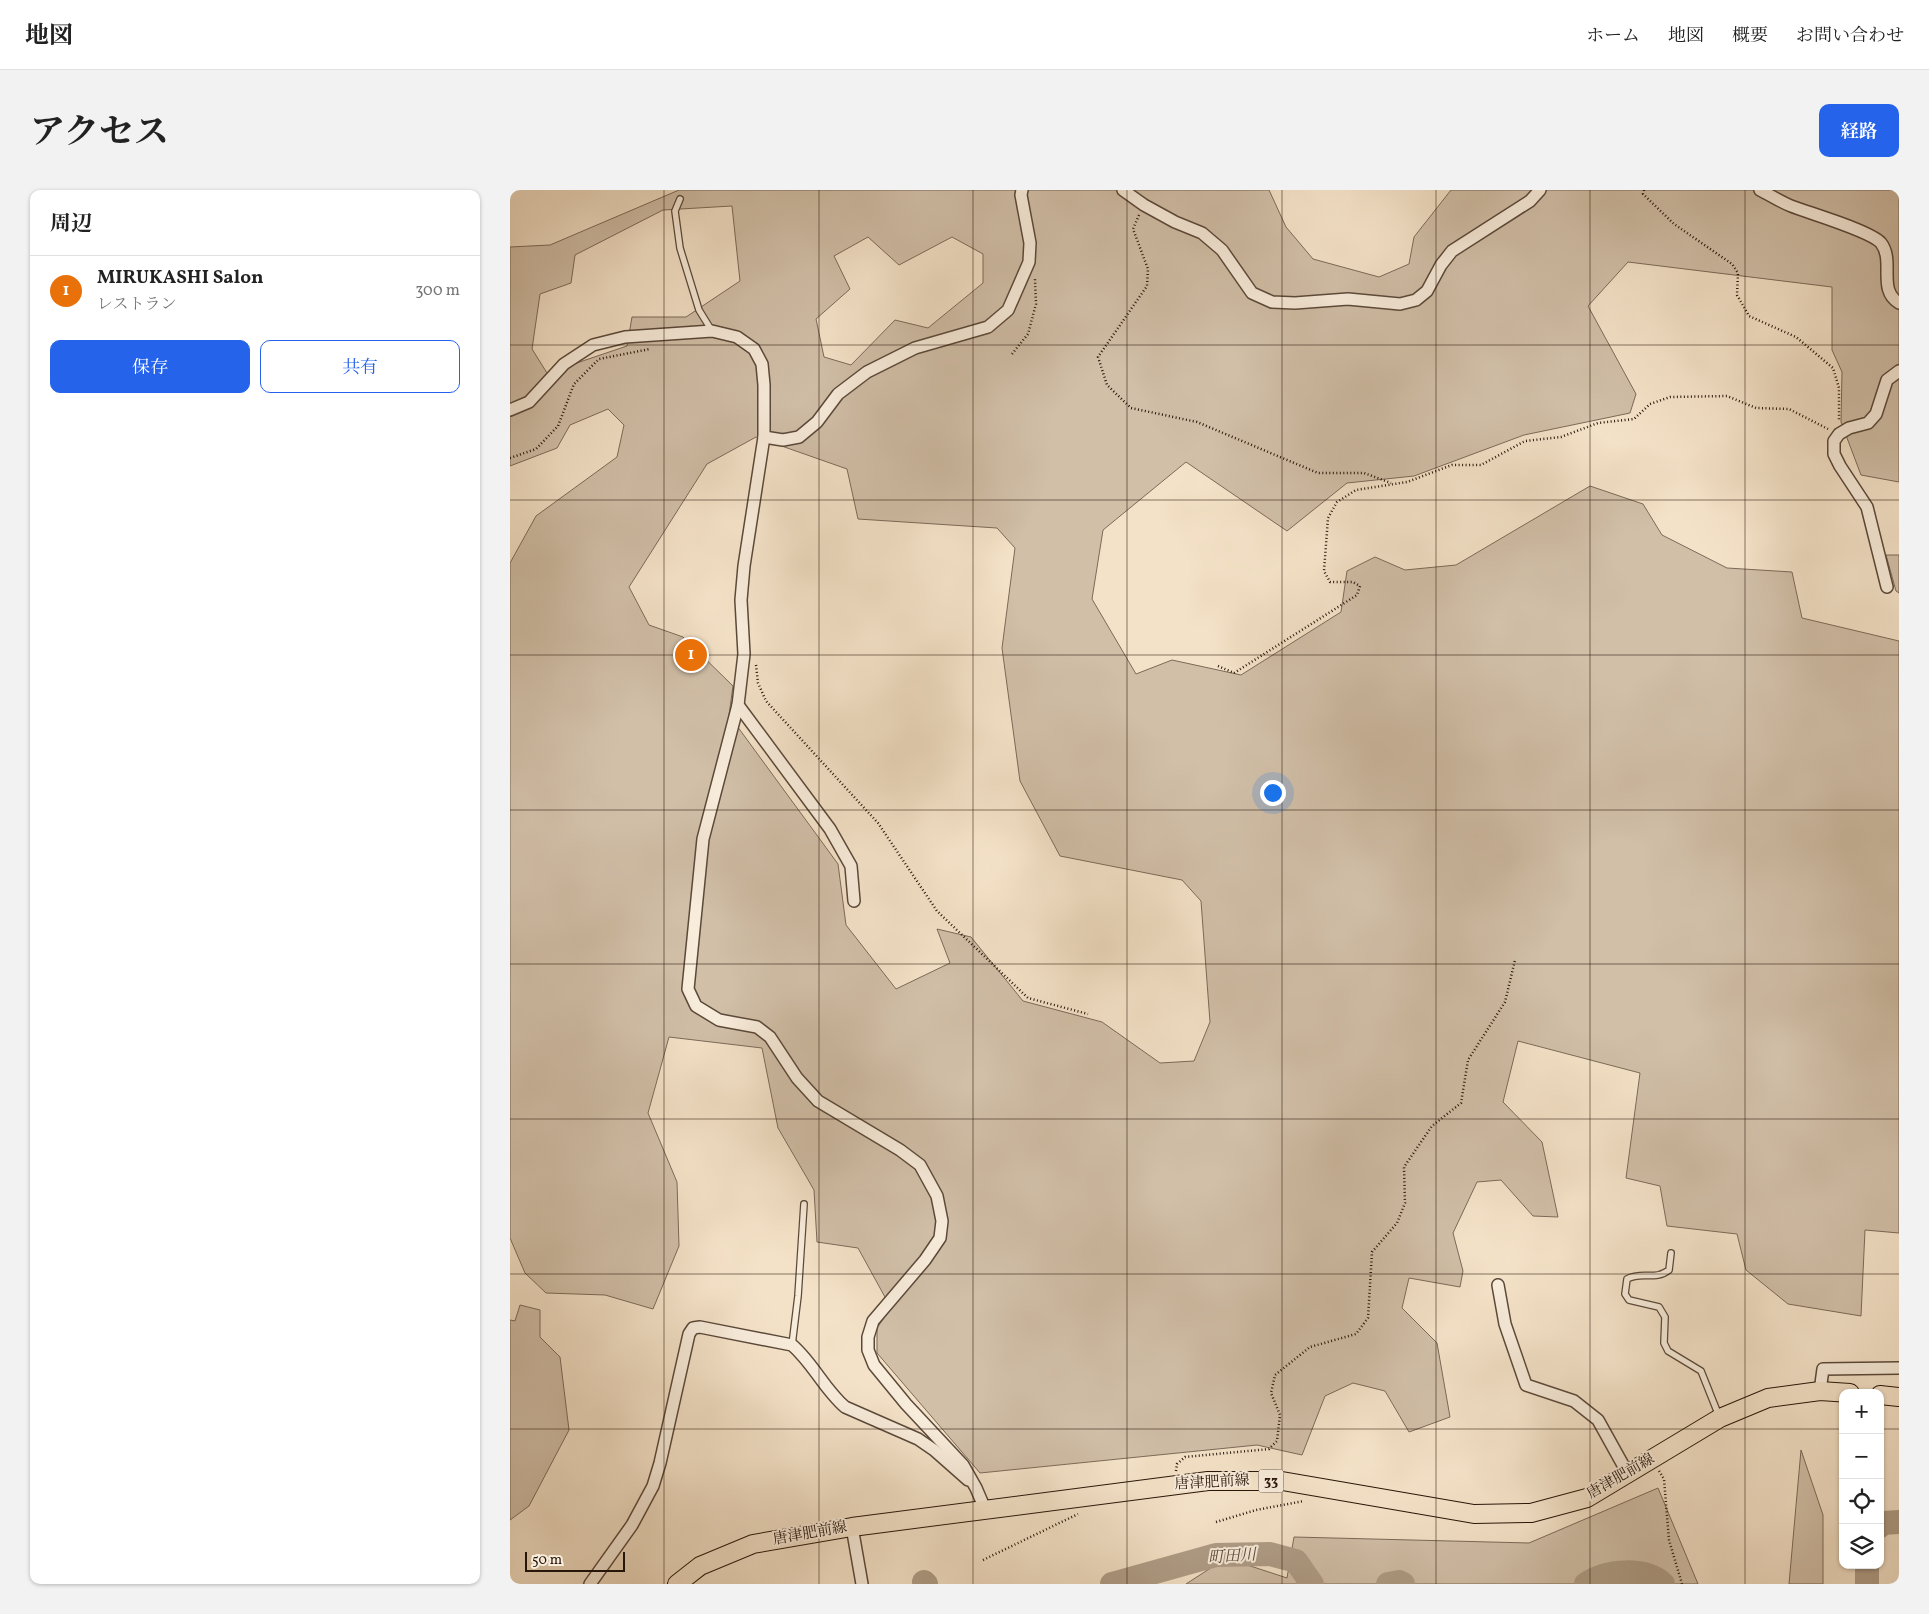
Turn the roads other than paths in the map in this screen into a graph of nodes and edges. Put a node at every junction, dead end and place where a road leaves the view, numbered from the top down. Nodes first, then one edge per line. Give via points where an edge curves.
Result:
1 (1022, 190) edge
2 (1123, 190) edge
3 (1540, 190) edge
4 (1760, 190) edge
5 (680, 199) dead end
6 (1899, 303) edge
7 (712, 331) junction
8 (1899, 371) edge
9 (510, 410) edge
10 (764, 437) junction
11 (1887, 587) dead end
12 (738, 705) junction
13 (854, 901) dead end
14 (804, 1204) dead end
15 (1671, 1253) dead end
16 (1498, 1285) dead end
17 (792, 1345) junction
18 (1899, 1368) edge
19 (1820, 1391) junction
20 (1839, 1392) edge
21 (1884, 1395) edge
22 (1899, 1397) edge
23 (1720, 1418) junction
24 (1628, 1474) junction
25 (976, 1488) junction
26 (985, 1509) junction
27 (852, 1527) junction
28 (590, 1584) edge
29 (677, 1584) edge
30 (862, 1584) edge

1 - 10 street via 1030,243 1029,262 1008,310 988,326 915,348 867,372 838,394 817,422 799,437 783,440
2 - 3 street via 1175,222 1202,233 1222,250 1252,293 1272,302 1348,299 1400,304 1416,300 1427,291 1452,251 1530,201
4 - 6 street via 1789,206 1868,234 1881,243 1886,260 1887,288 1893,300
5 - 7 lane via 675,211 680,248 699,310
7 - 9 street via 625,337 593,345 564,364 529,402
7 - 10 street via 736,336 754,350 762,364
8 - 11 street via 1887,380 1876,414 1868,423 1849,428 1834,441 1834,454 1867,507
10 - 12 street via 743,575 744,654
12 - 13 street via 830,829 851,866
12 - 25 street via 702,838 688,989 696,1006 719,1020 757,1027 764,1032 818,1101 920,1165 937,1196 942,1221 940,1238 873,1321 868,1350 874,1365 963,1465
14 - 17 lane
15 - 23 lane via 1669,1270 1662,1276 1627,1279 1625,1294 1629,1300 1659,1307 1665,1317 1664,1343 1668,1352 1701,1371
16 - 24 street via 1505,1324 1526,1385 1574,1401 1598,1420
17 - 25 street via 845,1407 918,1439
17 - 28 street via 700,1326 693,1328 653,1486 632,1525
18 - 19 street via 1823,1370
19 - 20 main road, 唐津肥前線 / 33
19 - 23 main road, 唐津肥前線 / 33 via 1768,1398
21 - 22 main road
23 - 24 main road, 唐津肥前線 / 33
24 - 26 main road, 唐津肥前線 / 33 via 1587,1498 1531,1513 1474,1514 1282,1481 1208,1481
25 - 26 street
26 - 27 main road, 唐津肥前線 / 33
27 - 29 main road, 唐津肥前線 / 33 via 753,1544 700,1566
27 - 30 street

